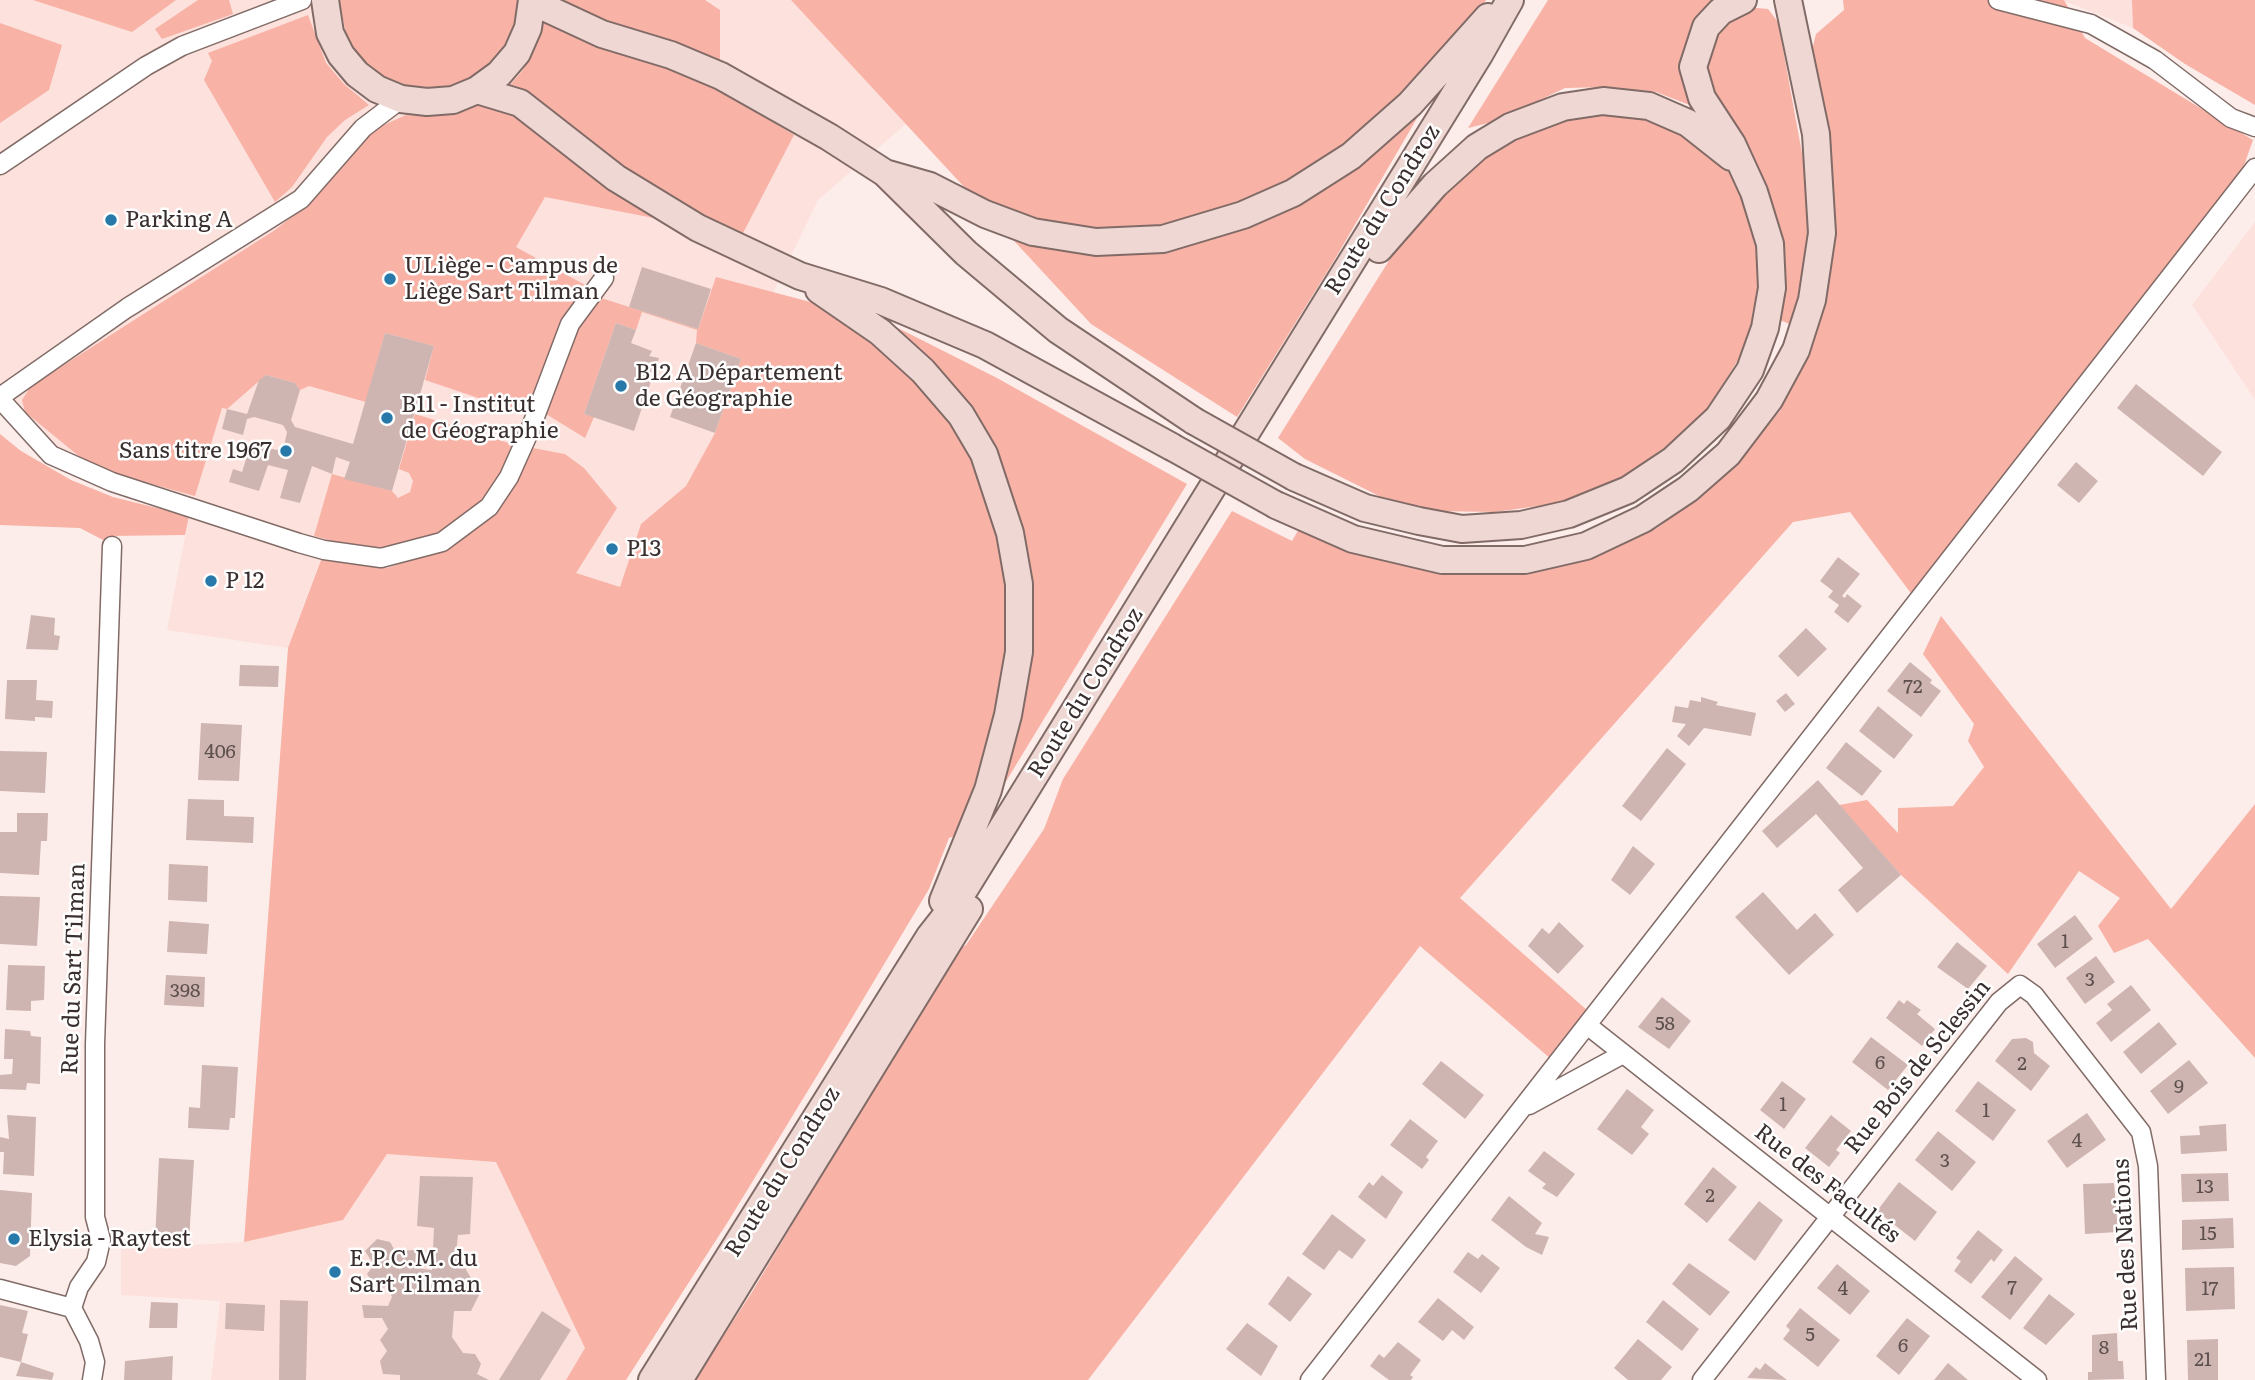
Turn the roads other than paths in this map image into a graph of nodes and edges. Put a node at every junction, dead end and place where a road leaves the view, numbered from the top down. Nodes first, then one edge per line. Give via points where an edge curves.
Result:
1 (302, 0) edge
2 (325, 0) edge
3 (1503, 0) edge
4 (1510, 0) edge
5 (1530, 0) edge
6 (1743, 0) edge
7 (1788, 0) edge
8 (1998, 0) edge
9 (533, 1) edge
10 (477, 90) junction
11 (401, 99) junction
12 (2255, 127) edge
13 (1738, 162) junction
14 (0, 165) edge
15 (2255, 168) edge
16 (885, 173) junction
17 (1379, 249) junction
18 (800, 276) junction
19 (604, 278) dead end
20 (0, 398) edge
21 (112, 546) dead end
22 (930, 936) junction
23 (2020, 985) joint
24 (1587, 1024) junction
25 (1623, 1054) junction
26 (1522, 1108) junction
27 (1830, 1217) junction
28 (0, 1289) edge
29 (72, 1308) junction
30 (92, 1380) edge
31 (652, 1380) edge
32 (679, 1380) edge
33 (1310, 1380) edge
34 (1702, 1380) edge
35 (2037, 1380) edge
36 (2156, 1380) edge

1 - 14 street via 158,59
2 - 11 main road via 330,33 341,55 367,82
3 - 16 main road via 1410,104 1351,156 1293,193 1243,215 1163,239 1096,242 1033,232 930,186
4 - 22 main road, Route du Condroz via 956,904
5 - 17 main road, Route du Condroz via 1387,227
6 - 13 main road via 1721,11 1706,27 1693,67 1702,97
7 - 18 main road, bridge via 1816,134 1822,233 1812,300 1796,350 1769,400 1728,454 1688,489 1643,519 1586,546 1525,560 1442,560 1353,539 1276,505 985,345 881,301
8 - 12 street via 2091,24 2155,61 2231,118
9 - 10 main road via 517,53
9 - 16 main road via 582,26 721,76
10 - 11 main road via 453,100
10 - 18 main road via 520,103 628,186 698,228
11 - 20 street via 363,128 302,198 127,308
13 - 16 main road, bridge via 1754,192 1770,244 1772,288 1751,370 1718,418 1673,460 1628,490 1569,514 1521,525 1462,528 1365,508 1294,477 1194,421 1058,330 966,253
13 - 17 main road via 1688,123 1648,106 1603,101 1563,107 1510,127 1477,147 1435,185
15 - 24 street
17 - 32 main road, Route du Condroz
18 - 22 main road via 880,332 923,371 961,415 988,464 1010,533 1018,584 1018,652 1008,715 988,790
19 - 20 street via 570,324 530,430 509,477 489,507 442,542 381,558 299,543 112,482 51,455
21 - 29 street, Rue du Sart Tilman via 95,1044 95,1217 100,1240 96,1262 79,1287
22 - 31 main road, Route du Condroz
23 - 27 street, Rue Bois de Sclessin via 1999,1002
23 - 36 street, Rue des Nations via 2034,995 2141,1132 2148,1166
24 - 25 street, Rue des Facultés
24 - 26 street
25 - 26 street
25 - 27 street, Rue des Facultés
26 - 33 street
27 - 34 street, Rue Bois de Sclessin
27 - 35 street, Rue des Facultés
28 - 29 street
29 - 30 street via 95,1362

